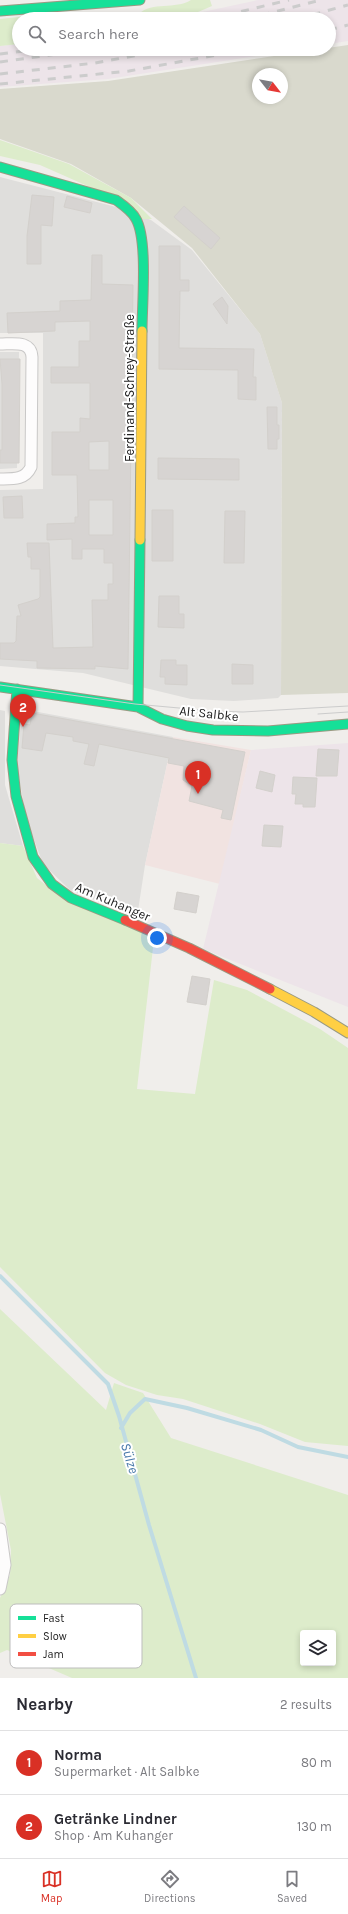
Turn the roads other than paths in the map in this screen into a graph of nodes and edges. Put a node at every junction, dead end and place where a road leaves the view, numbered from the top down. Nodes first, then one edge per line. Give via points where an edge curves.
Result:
1 (140, 0) edge
2 (0, 10) edge
3 (0, 167) edge
4 (0, 344) edge
5 (0, 479) edge
6 (0, 688) edge
7 (17, 689) junction
8 (138, 707) junction
9 (348, 724) edge
10 (348, 1033) edge
11 (0, 1529) edge
12 (0, 1589) edge

1 - 2 street
3 - 8 street, Ferdinand-Schrey-Straße via 114,199 132,213 141,231 143,240
4 - 5 street via 23,344 30,349 32,358 31,467 21,478
6 - 7 street, Alt Salbke
7 - 8 street, Alt Salbke
7 - 10 street, Am Kuhanger via 12,760 16,796 33,857 52,884 71,898 124,918 189,948 314,1012
8 - 9 street, Alt Salbke via 158,718 197,727 255,730
11 - 12 street via 5,1565

